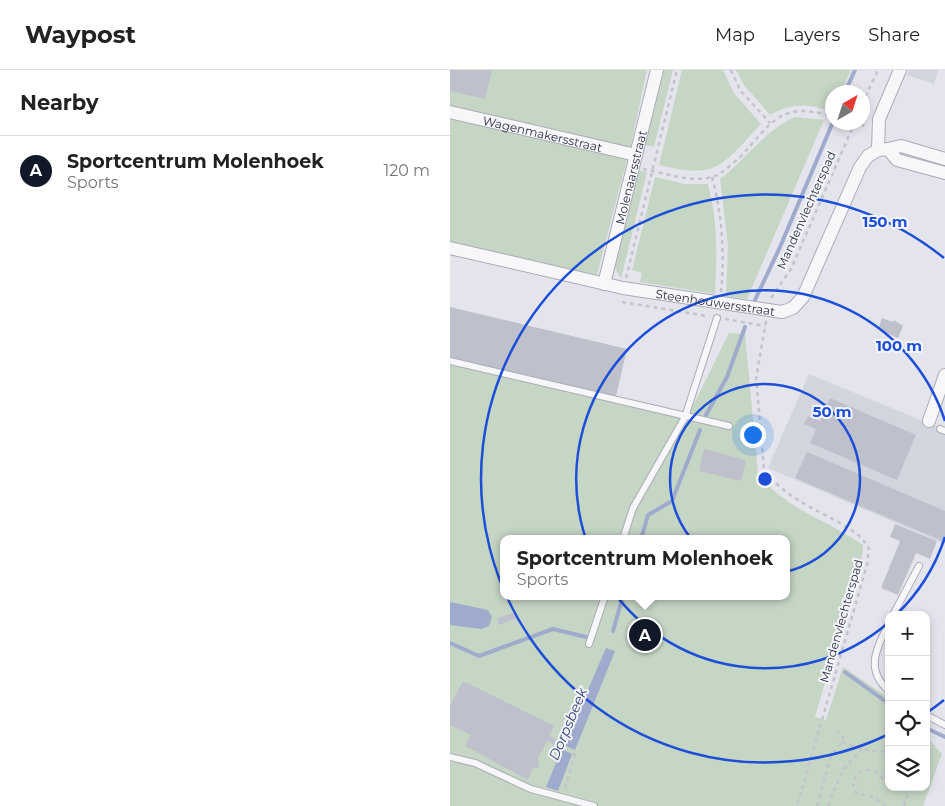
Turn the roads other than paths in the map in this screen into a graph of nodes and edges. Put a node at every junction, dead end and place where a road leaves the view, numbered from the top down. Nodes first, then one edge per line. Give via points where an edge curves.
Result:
1 (657, 70) edge
2 (900, 70) edge
3 (450, 112) edge
4 (883, 150) junction
5 (636, 155) junction
6 (945, 158) edge
7 (945, 174) edge
8 (450, 248) edge
9 (604, 284) junction
10 (717, 318) road end
11 (450, 361) edge
12 (945, 375) edge
13 (685, 417) junction
14 (930, 421) dead end
15 (729, 426) dead end
16 (624, 535) edge
17 (919, 566) dead end
18 (604, 600) edge
19 (895, 611) edge
20 (885, 631) edge
21 (590, 644) dead end
22 (885, 686) edge
23 (930, 717) edge
24 (945, 725) edge
25 (450, 757) edge
26 (594, 806) edge

1 - 5 street, Molenaarsstraat
2 - 4 street via 879,119
3 - 5 street, Wagenmakersstraat
4 - 6 street via 901,146
4 - 7 street via 897,160
4 - 9 street, Steenhouwersstraat via 868,156 860,167 803,297 793,308 782,312 768,311 621,295
5 - 9 street, Molenaarsstraat
8 - 9 street, Steenhouwersstraat
10 - 13 lane
11 - 13 lane
12 - 14 street
13 - 15 lane
13 - 16 lane via 633,508
17 - 19 lane
18 - 21 lane
20 - 22 lane via 874,665 875,676
23 - 24 lane
25 - 26 lane via 475,764 517,784

